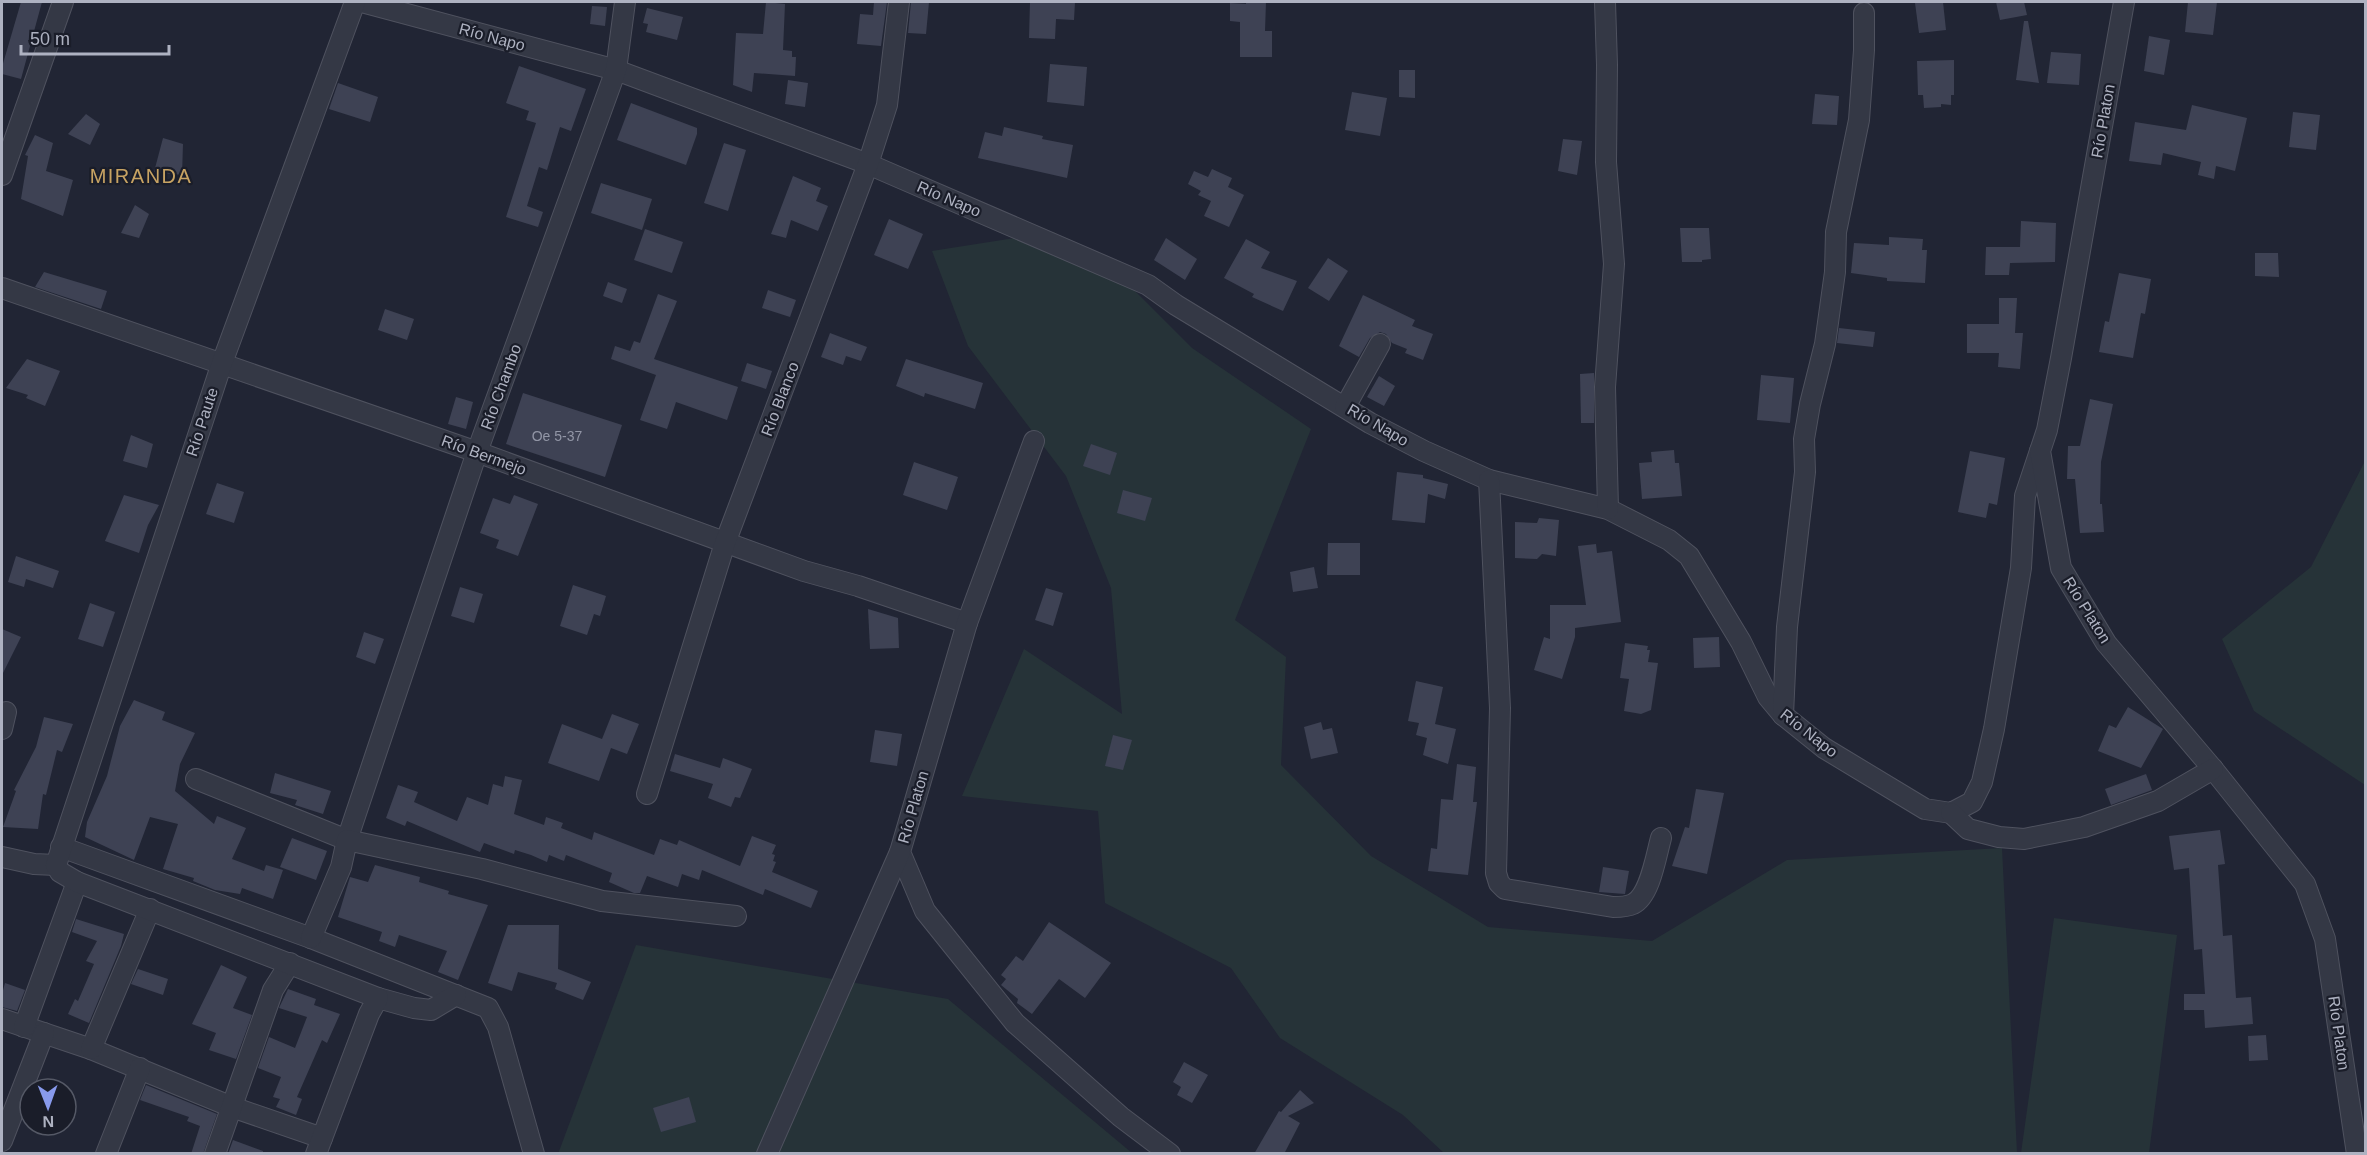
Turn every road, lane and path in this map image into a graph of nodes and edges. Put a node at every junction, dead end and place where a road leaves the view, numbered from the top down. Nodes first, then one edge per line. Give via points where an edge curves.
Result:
1 (63, 2) edge
2 (355, 2) edge
3 (362, 2) edge
4 (625, 2) edge
5 (898, 2) edge
6 (1605, 2) edge
7 (2124, 2) edge
8 (1864, 13) dead end
9 (616, 70) junction
10 (868, 164) junction
11 (2, 175) edge
12 (2, 288) edge
13 (1380, 344) dead end
14 (222, 363) junction
15 (1345, 407) junction
16 (1034, 441) dead end
17 (2040, 451) junction
18 (477, 452) junction
19 (1489, 480) junction
20 (1608, 509) junction
21 (725, 543) junction
22 (967, 623) junction
23 (1783, 715) junction
24 (2213, 769) junction
25 (196, 779) dead end
26 (647, 794) dead end
27 (1951, 813) junction
28 (1661, 838) dead end
29 (347, 840) junction
30 (900, 852) junction
31 (59, 856) junction
32 (2, 857) edge
33 (77, 882) junction
34 (150, 909) junction
35 (736, 916) dead end
36 (311, 938) junction
37 (290, 963) junction
38 (456, 995) junction
39 (378, 998) junction
40 (2, 1019) edge
41 (24, 1027) junction
42 (44, 1034) junction
43 (91, 1049) junction
44 (140, 1068) junction
45 (232, 1107) junction
46 (2, 1141) edge
47 (319, 1146) edge
48 (106, 1154) edge
49 (215, 1154) edge
50 (534, 1154) edge
51 (767, 1154) edge
52 (1170, 1154) edge
53 (2357, 1154) edge

1 - 11 street
2 - 14 street, Río Paute
3 - 9 street, Río Napo
4 - 9 street, Río Chambo
5 - 10 street, Río Blanco via 887,105
6 - 20 street via 1606,162 1614,264 1605,387
7 - 17 street, Río Platon via 2061,358
8 - 23 street via 1858,120 1836,232 1825,344 1804,439 1805,472 1787,627
9 - 10 street, Río Napo
9 - 18 street, Río Chambo
10 - 15 street, Río Napo via 1148,285
10 - 21 street, Río Blanco
12 - 14 street, Río Bermejo
13 - 15 street
14 - 18 street, Río Bermejo
14 - 31 street, Río Paute
15 - 19 street, Río Napo via 1424,451
16 - 22 street, Río Platon
17 - 24 street, Río Platon via 2061,568 2106,643
17 - 27 street via 2025,495 2021,568 1982,782 1972,802
18 - 21 street, Río Bermejo
18 - 29 street, Río Chambo
19 - 20 street, Río Napo
19 - 28 street via 1500,708 1496,873 1499,883 1516,891 1613,907 1631,905 1641,899 1649,883
20 - 23 street, Río Napo via 1669,540 1689,556 1741,642 1768,697
21 - 22 street, Río Bermejo
21 - 26 street, Río Blanco
22 - 30 street, Río Platon
23 - 27 street, Río Napo via 1824,748 1925,809
24 - 27 street via 2158,801 2084,827 2025,839 1968,829
24 - 53 street, Río Platon via 2305,884 2325,939
25 - 29 street
29 - 35 street via 482,869 602,901
29 - 36 street, Río Chambo via 341,867
30 - 51 street
30 - 52 street, Río Platon via 925,910 1015,1023 1121,1117
31 - 32 street via 34,864
31 - 33 street via 60,872
31 - 36 street
33 - 34 street
33 - 41 street
34 - 37 street
34 - 43 street
36 - 38 street
37 - 39 street
37 - 45 street via 273,990
38 - 39 street via 431,1010
38 - 50 street via 488,1008 498,1027
39 - 47 street
40 - 41 street
41 - 42 street
42 - 43 street
42 - 46 street
43 - 44 street
44 - 45 street
44 - 48 street
45 - 47 street
45 - 49 street

